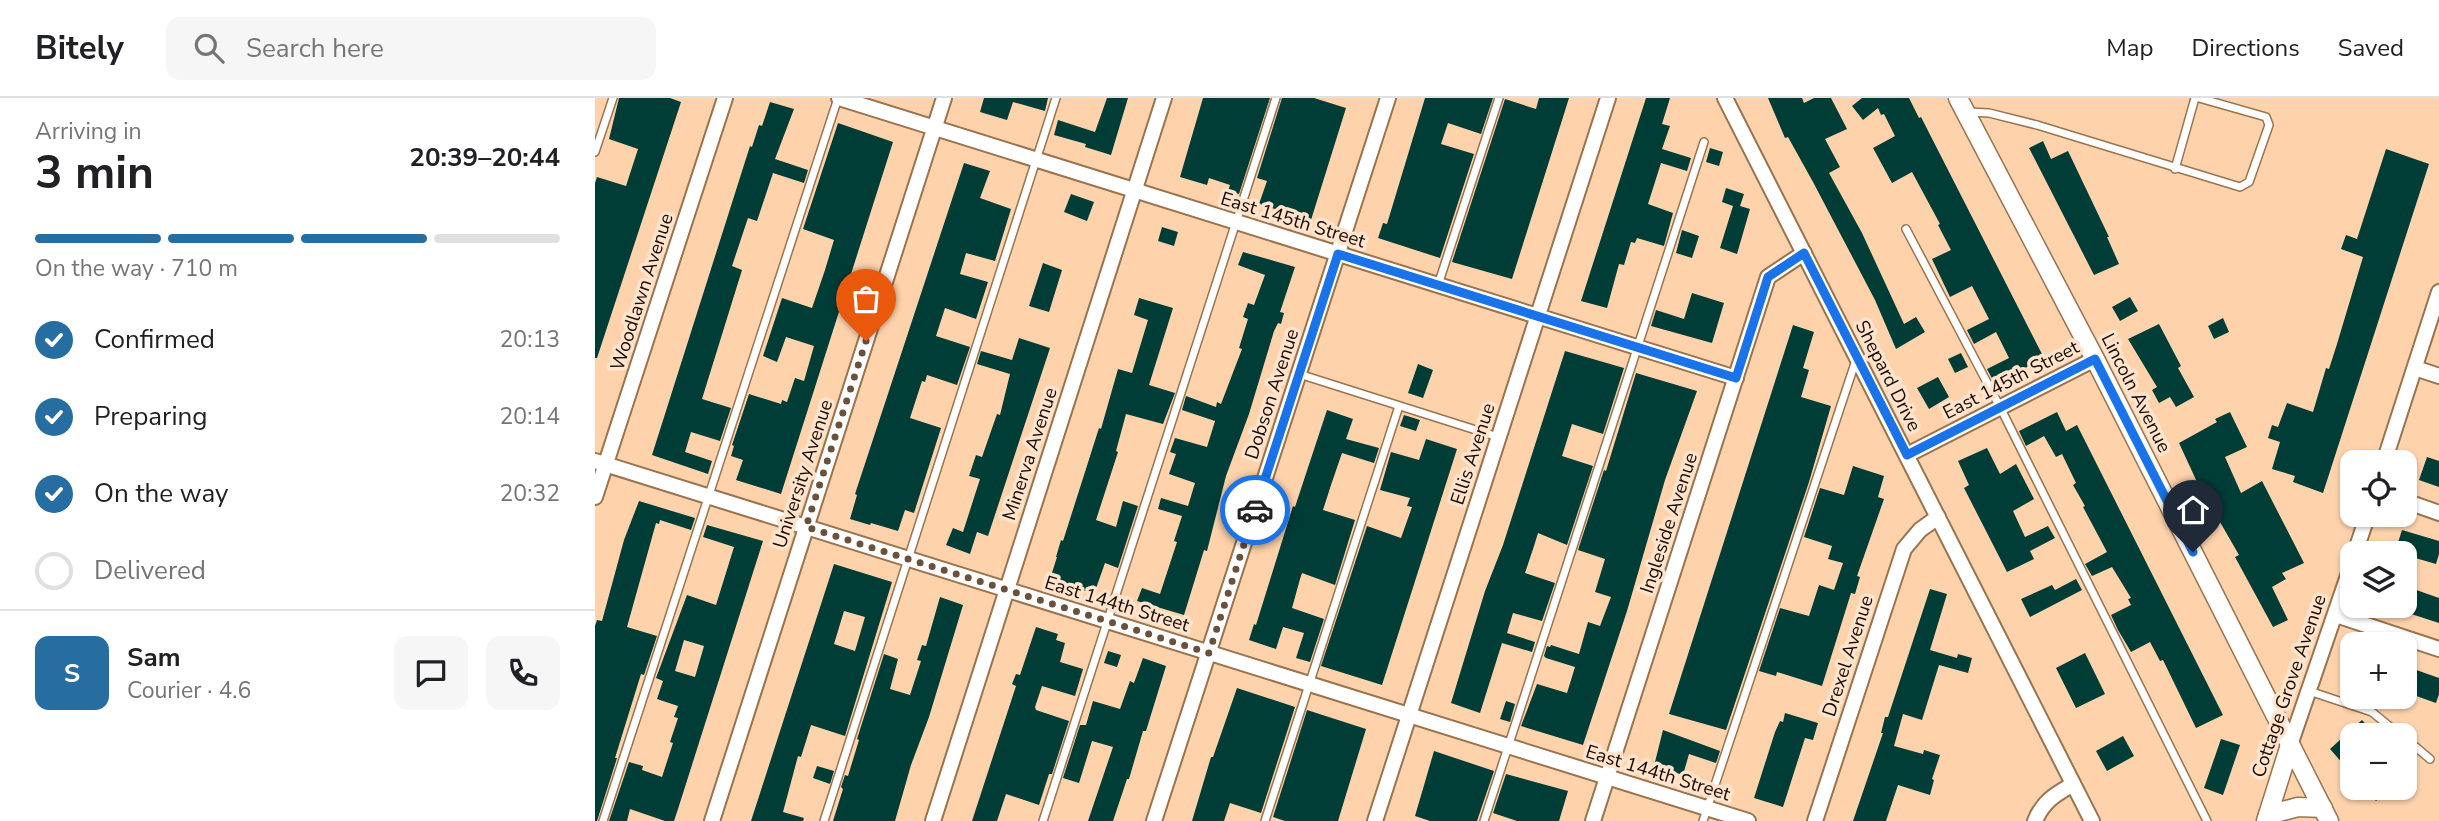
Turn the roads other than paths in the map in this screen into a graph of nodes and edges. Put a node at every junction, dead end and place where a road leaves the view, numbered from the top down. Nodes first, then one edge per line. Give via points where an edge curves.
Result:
1 (613, 98) edge
2 (725, 98) edge
3 (839, 98) edge
4 (944, 98) edge
5 (1056, 98) edge
6 (1164, 98) edge
7 (1276, 98) edge
8 (1388, 98) edge
9 (1499, 98) edge
10 (1608, 98) edge
11 (1725, 98) edge
12 (2197, 98) edge
13 (1961, 105) edge
14 (935, 128) junction
15 (1704, 142) dead end
16 (595, 152) edge
17 (1036, 159) junction
18 (2175, 169) junction
19 (1134, 190) junction
20 (1236, 222) junction
21 (1906, 229) dead end
22 (1804, 253) junction
23 (1338, 254) junction
24 (1439, 285) junction
25 (2438, 301) edge
26 (1538, 316) junction
27 (1637, 347) junction
28 (1857, 356) junction
29 (2095, 359) junction
30 (2415, 368) junction
31 (1299, 374) junction
32 (2439, 376) edge
33 (1736, 378) junction
34 (1399, 405) junction
35 (2000, 407) junction
36 (1499, 438) junction
37 (2389, 450) edge
38 (1907, 455) junction
39 (600, 463) edge
40 (708, 496) junction
41 (595, 497) edge
42 (2417, 505) edge
43 (2439, 513) edge
44 (1938, 517) junction
45 (806, 527) junction
46 (909, 559) junction
47 (1007, 589) junction
48 (2340, 602) edge
49 (2336, 615) junction
50 (1107, 621) junction
51 (2439, 649) edge
52 (1209, 653) junction
53 (1310, 684) junction
54 (2309, 691) junction
55 (1409, 715) junction
56 (2385, 723) edge
57 (2290, 745) junction
58 (1508, 746) junction
59 (2417, 749) edge
60 (2430, 759) dead end
61 (1607, 777) junction
62 (2073, 784) junction
63 (1705, 815) edge
64 (2326, 815) edge
65 (2267, 818) edge
66 (603, 821) edge
67 (712, 821) edge
68 (824, 821) edge
69 (933, 821) edge
70 (1043, 821) edge
71 (1154, 821) edge
72 (1265, 821) edge
73 (1375, 821) edge
74 (1484, 821) edge
75 (1593, 821) edge
76 (1748, 821) edge
77 (1815, 821) edge
78 (2035, 821) edge
79 (2092, 821) edge
80 (2207, 821) edge

1 - 16 lane
2 - 39 street, Woodlawn Avenue
3 - 14 street, East 145th Street
3 - 40 lane
4 - 14 street, University Avenue
5 - 17 lane
6 - 19 street, Minerva Avenue
7 - 20 lane
8 - 23 street, Dobson Avenue
9 - 24 lane
10 - 26 street, Ellis Avenue
11 - 22 street, Shepard Drive
12 - 18 lane
12 - 18 lane via 2266,117 2269,125 2249,182 2240,187
13 - 18 lane
13 - 29 street, Lincoln Avenue
14 - 17 street, East 145th Street
14 - 45 street, University Avenue
15 - 27 lane
17 - 19 street, East 145th Street
17 - 46 lane
19 - 20 street, East 145th Street
19 - 47 street, Minerva Avenue
20 - 23 street, East 145th Street
20 - 50 lane
21 - 35 lane
22 - 28 street, Shepard Drive
22 - 33 street, Ingleside Avenue via 1768,277
23 - 24 street, East 145th Street
23 - 31 street, Dobson Avenue
24 - 26 street, East 145th Street
25 - 30 street
26 - 27 street, East 145th Street
26 - 36 street, Ellis Avenue
27 - 33 street, East 145th Street
27 - 58 lane
28 - 38 street, Shepard Drive
28 - 63 lane
29 - 35 street, East 145th Street
29 - 57 street, Lincoln Avenue
30 - 32 street
30 - 37 street
31 - 34 lane
31 - 52 street, Dobson Avenue
33 - 61 street, Ingleside Avenue
34 - 36 lane
34 - 53 lane
35 - 38 street, East 145th Street
35 - 80 lane
36 - 55 street, Ellis Avenue
38 - 44 street, Shepard Drive
39 - 40 street, East 144th Street
39 - 41 street, Woodlawn Avenue
40 - 45 street, East 144th Street
40 - 66 lane
42 - 43 street
44 - 62 street, Shepard Drive
44 - 77 street, Drexel Avenue via 1904,549
45 - 46 street, East 144th Street
45 - 67 street, University Avenue
46 - 47 street, East 144th Street
46 - 68 lane
47 - 50 street, East 144th Street
47 - 69 street, Minerva Avenue
48 - 49 street, Cottage Grove Avenue
49 - 51 street
49 - 54 street, Cottage Grove Avenue
50 - 52 street, East 144th Street
50 - 70 lane
52 - 53 street, East 144th Street
52 - 71 street, Dobson Avenue
53 - 55 street, East 144th Street
53 - 72 lane
54 - 56 lane via 2372,712
54 - 57 street, Cottage Grove Avenue
55 - 58 street, East 144th Street
55 - 73 street, Ellis Avenue
57 - 64 street, Lincoln Avenue
57 - 65 street, Cottage Grove Avenue
58 - 61 street, East 144th Street
58 - 74 lane
59 - 60 lane
61 - 63 street, East 144th Street
61 - 75 street, Ingleside Avenue
62 - 78 street via 2052,796
62 - 79 street, Shepard Drive
63 - 76 street, East 144th Street
64 - 65 street via 2298,807

